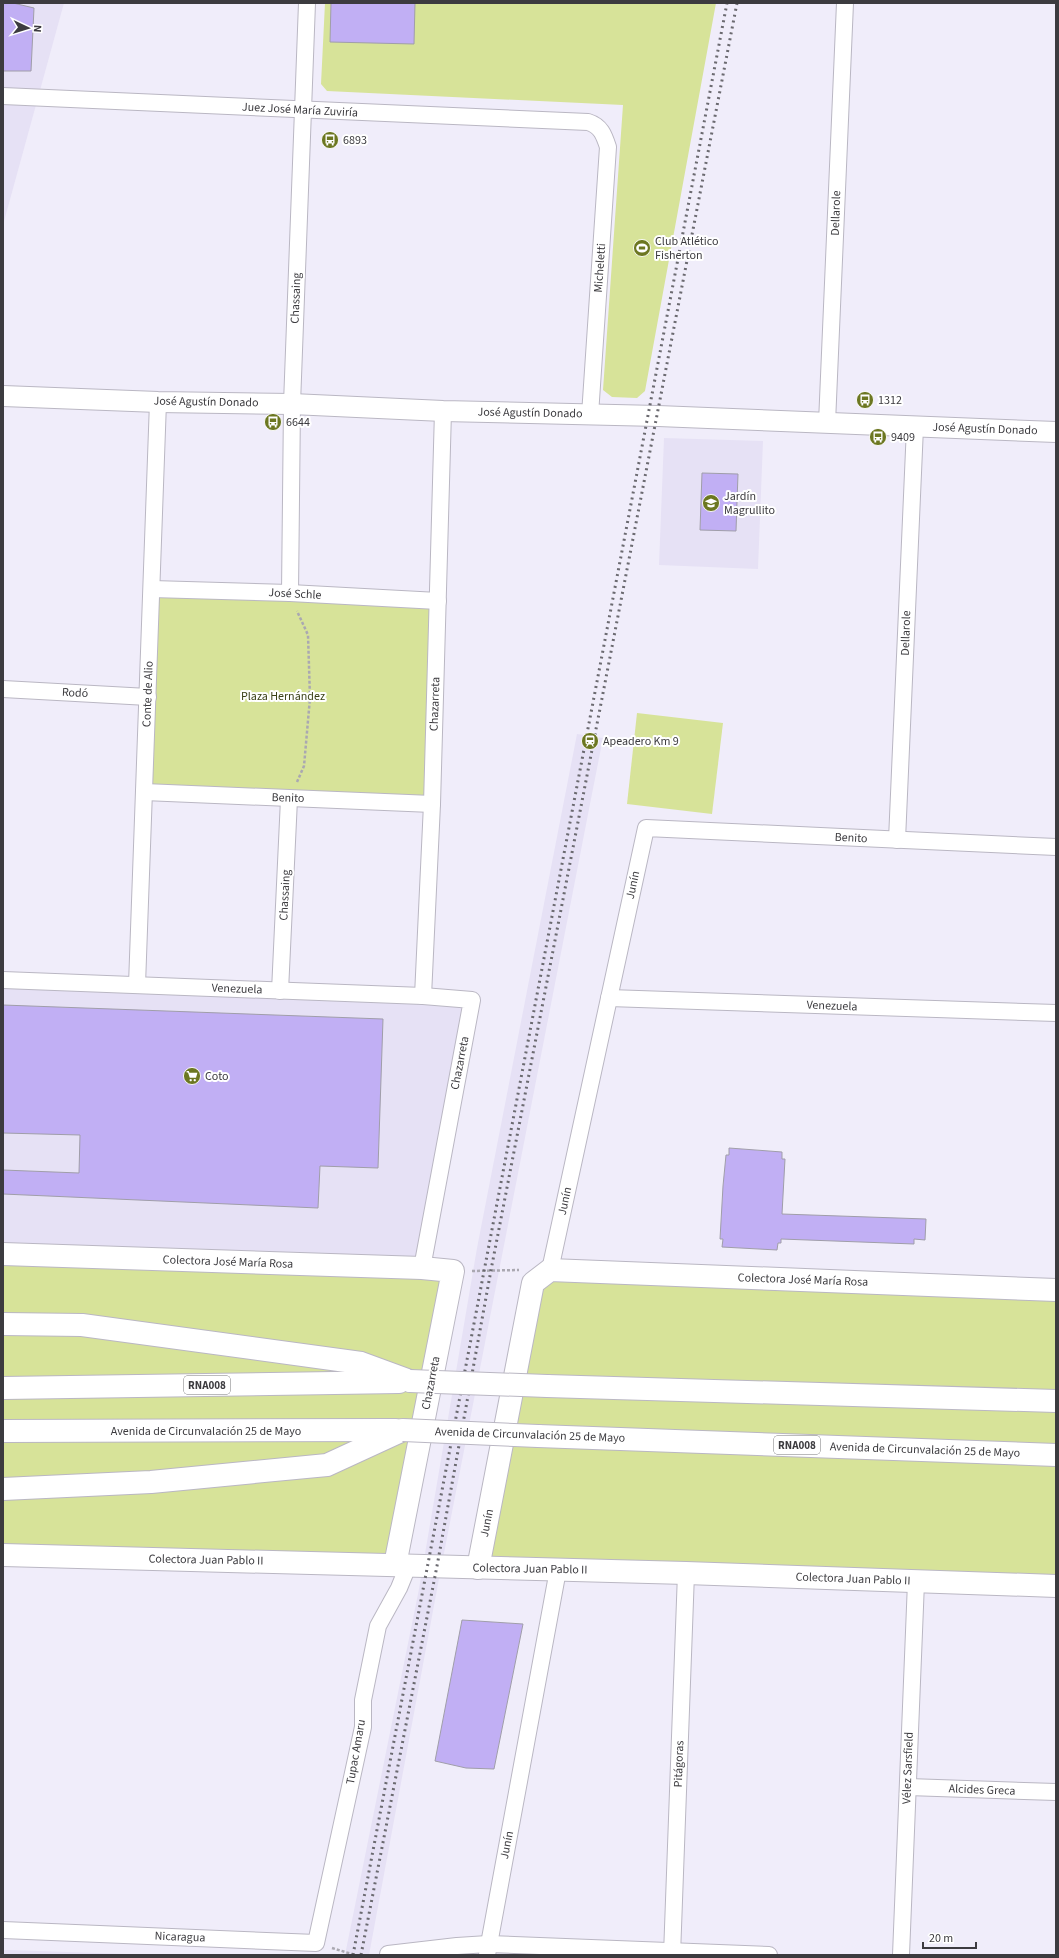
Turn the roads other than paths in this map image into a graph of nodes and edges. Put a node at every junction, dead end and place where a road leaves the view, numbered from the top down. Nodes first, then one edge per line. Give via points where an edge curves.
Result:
1 (307, 3) edge
2 (845, 3) edge
3 (3, 96) edge
4 (304, 110) junction
5 (597, 125) joint
6 (3, 396) edge
7 (158, 402) junction
8 (292, 404) junction
9 (442, 411) junction
10 (590, 415) junction
11 (827, 423) junction
12 (915, 426) junction
13 (1056, 432) edge
14 (152, 589) junction
15 (290, 593) junction
16 (438, 601) junction
17 (3, 689) edge
18 (148, 697) junction
19 (144, 792) junction
20 (289, 798) junction
21 (432, 804) junction
22 (646, 828) joint
23 (897, 840) junction
24 (1056, 847) edge
25 (3, 980) edge
26 (138, 985) junction
27 (280, 991) junction
28 (423, 996) junction
29 (609, 998) junction
30 (472, 1000) joint
31 (1056, 1013) edge
32 (3, 1254) edge
33 (422, 1268) junction
34 (550, 1270) junction
35 (454, 1271) joint
36 (1056, 1290) edge
37 (3, 1324) edge
38 (410, 1381) junction
39 (3, 1388) edge
40 (1056, 1401) edge
41 (403, 1430) junction
42 (3, 1431) edge
43 (1056, 1455) edge
44 (3, 1489) edge
45 (3, 1555) edge
46 (401, 1565) junction
47 (478, 1568) junction
48 (558, 1570) junction
49 (686, 1573) junction
50 (916, 1582) junction
51 (1056, 1586) edge
52 (908, 1787) junction
53 (1056, 1792) edge
54 (3, 1930) edge
55 (316, 1943) joint
56 (288, 1948) edge
57 (488, 1950) edge
58 (672, 1953) edge
59 (388, 1954) edge
60 (769, 1955) edge
61 (901, 1955) edge

1 - 4 street, Chassaing
2 - 11 street, Dellarole
3 - 4 street, Juez José María Zuviría
4 - 5 street, Juez José María Zuviría via 588,122
4 - 8 street, Chassaing
5 - 10 street, Micheletti via 604,134 608,147
6 - 7 street, José Agustín Donado
7 - 8 street, José Agustín Donado
7 - 14 street, Conte de Alio
8 - 9 street, José Agustín Donado
8 - 15 street, Chassaing
9 - 10 street, José Agustín Donado
9 - 16 street, Chazarreta
10 - 11 street, José Agustín Donado
11 - 12 street, José Agustín Donado
12 - 13 street, José Agustín Donado
12 - 23 street, Dellarole
14 - 15 street, José Schle
14 - 18 street, Conte de Alio
15 - 16 street, José Schle
16 - 21 street, Chazarreta
17 - 18 street, Rodó
18 - 19 street, Conte de Alio
19 - 20 street, Benito
19 - 26 street, Conte de Alio
20 - 21 street, Benito
20 - 27 street, Chassaing
21 - 28 street, Chazarreta
22 - 23 street, Benito
22 - 29 street, Junín
23 - 24 street, Benito
25 - 26 street, Venezuela
26 - 27 street, Venezuela
27 - 28 street, Venezuela
28 - 30 street, Venezuela
29 - 31 street, Venezuela
29 - 34 street, Junín
30 - 33 street, Chazarreta
32 - 33 main road, Colectora José María Rosa
33 - 35 main road, Colectora José María Rosa
34 - 36 main road, Colectora José María Rosa
34 - 47 main road, Junín via 533,1282
35 - 46 main road, Chazarreta
37 - 38 main road via 82,1325 361,1362
38 - 39 main road, RNA008
38 - 40 main road, RNA008, bridge
41 - 42 main road, Avenida de Circunvalación 25 de Mayo / RNA008
41 - 43 main road, Avenida de Circunvalación 25 de Mayo / RNA008, bridge
41 - 44 main road via 327,1465 151,1482
45 - 46 main road, Colectora Juan Pablo II
46 - 47 main road, Colectora Juan Pablo II
46 - 55 street, Tupac Amaru via 399,1588 378,1626 363,1700 363,1727
47 - 48 main road, Colectora Juan Pablo II
48 - 49 main road, Colectora Juan Pablo II
48 - 57 street, Junín
49 - 50 main road, Colectora Juan Pablo II
49 - 58 street, Pitágoras
50 - 51 main road, Colectora Juan Pablo II
50 - 52 street, Vélez Sarsfield
52 - 53 street, Alcides Greca
52 - 61 street, Vélez Sarsfield
54 - 56 street, Nicaragua
55 - 56 street, Nicaragua
57 - 58 street
57 - 59 street via 457,1946
58 - 60 street

